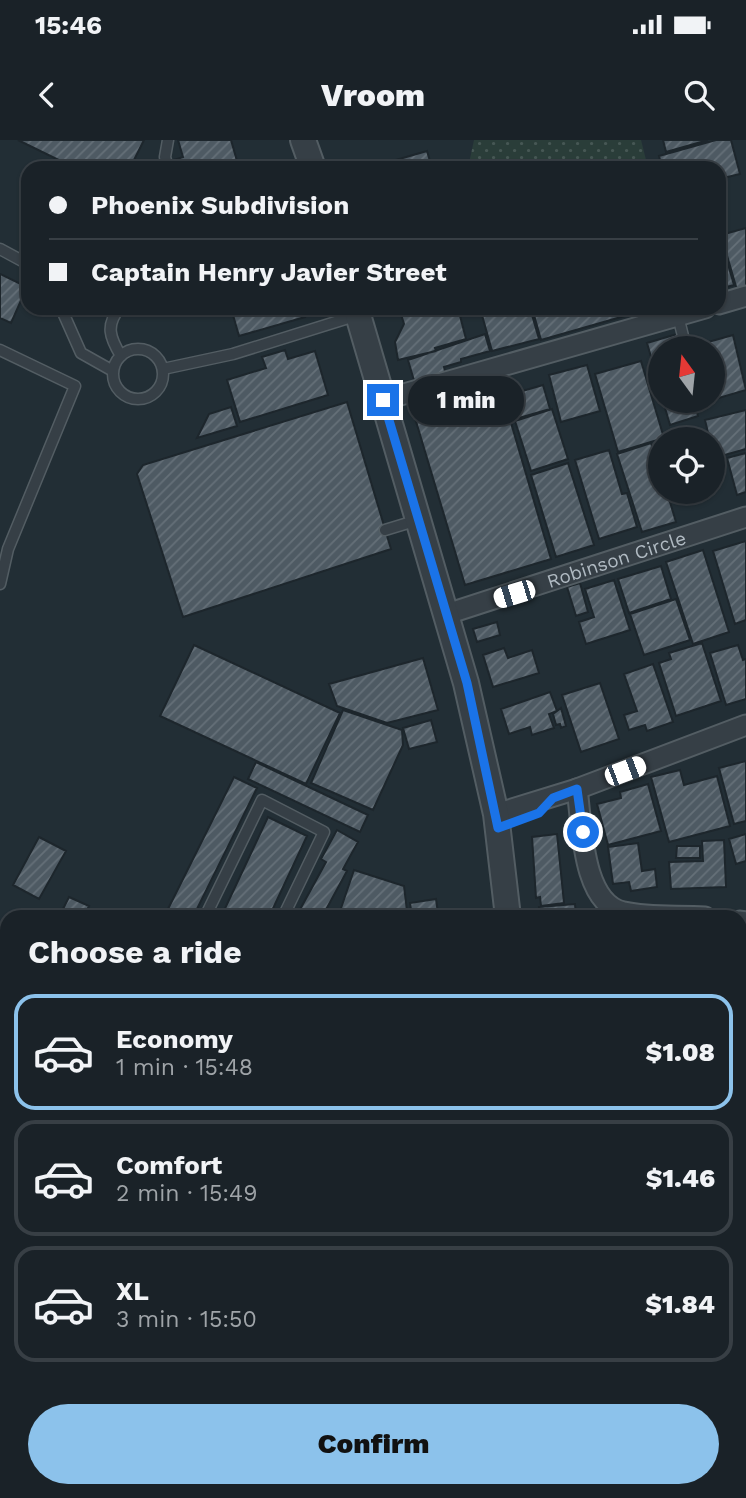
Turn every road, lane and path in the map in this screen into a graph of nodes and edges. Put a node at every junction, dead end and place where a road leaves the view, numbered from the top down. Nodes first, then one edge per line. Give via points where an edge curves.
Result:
1 (168, 140) edge
2 (303, 140) edge
3 (166, 161) edge
4 (310, 161) edge
5 (0, 249) edge
6 (21, 260) edge
7 (746, 296) edge
8 (726, 302) edge
9 (64, 315) edge
10 (116, 315) edge
11 (345, 315) edge
12 (358, 315) edge
13 (681, 315) edge
14 (678, 316) junction
15 (683, 336) edge
16 (0, 350) edge
17 (121, 356) junction
18 (163, 369) junction
19 (113, 371) junction
20 (383, 400) junction
21 (746, 517) edge
22 (419, 520) junction
23 (385, 530) dead end
24 (0, 584) edge
25 (447, 614) junction
26 (746, 725) edge
27 (577, 789) junction
28 (497, 821) junction
29 (208, 910) edge
30 (286, 910) edge
31 (507, 910) edge
32 (618, 910) edge

1 - 3 lane
2 - 4 street
5 - 6 lane
7 - 8 street
9 - 19 lane via 82,353
10 - 17 lane via 109,326 110,339
11 - 18 lane via 233,354
12 - 20 street
13 - 14 street
14 - 15 lane
14 - 20 street
16 - 24 lane via 75,386 8,549
17 - 18 lane via 145,350
17 - 19 lane
18 - 19 lane via 155,393 138,400 116,388
20 - 22 street
21 - 25 street, Robinson Circle
22 - 23 lane
22 - 25 street
25 - 28 street
26 - 27 street
27 - 28 street via 534,800
27 - 32 street via 590,876 602,902
28 - 31 street
29 - 30 lane via 262,800 324,832

